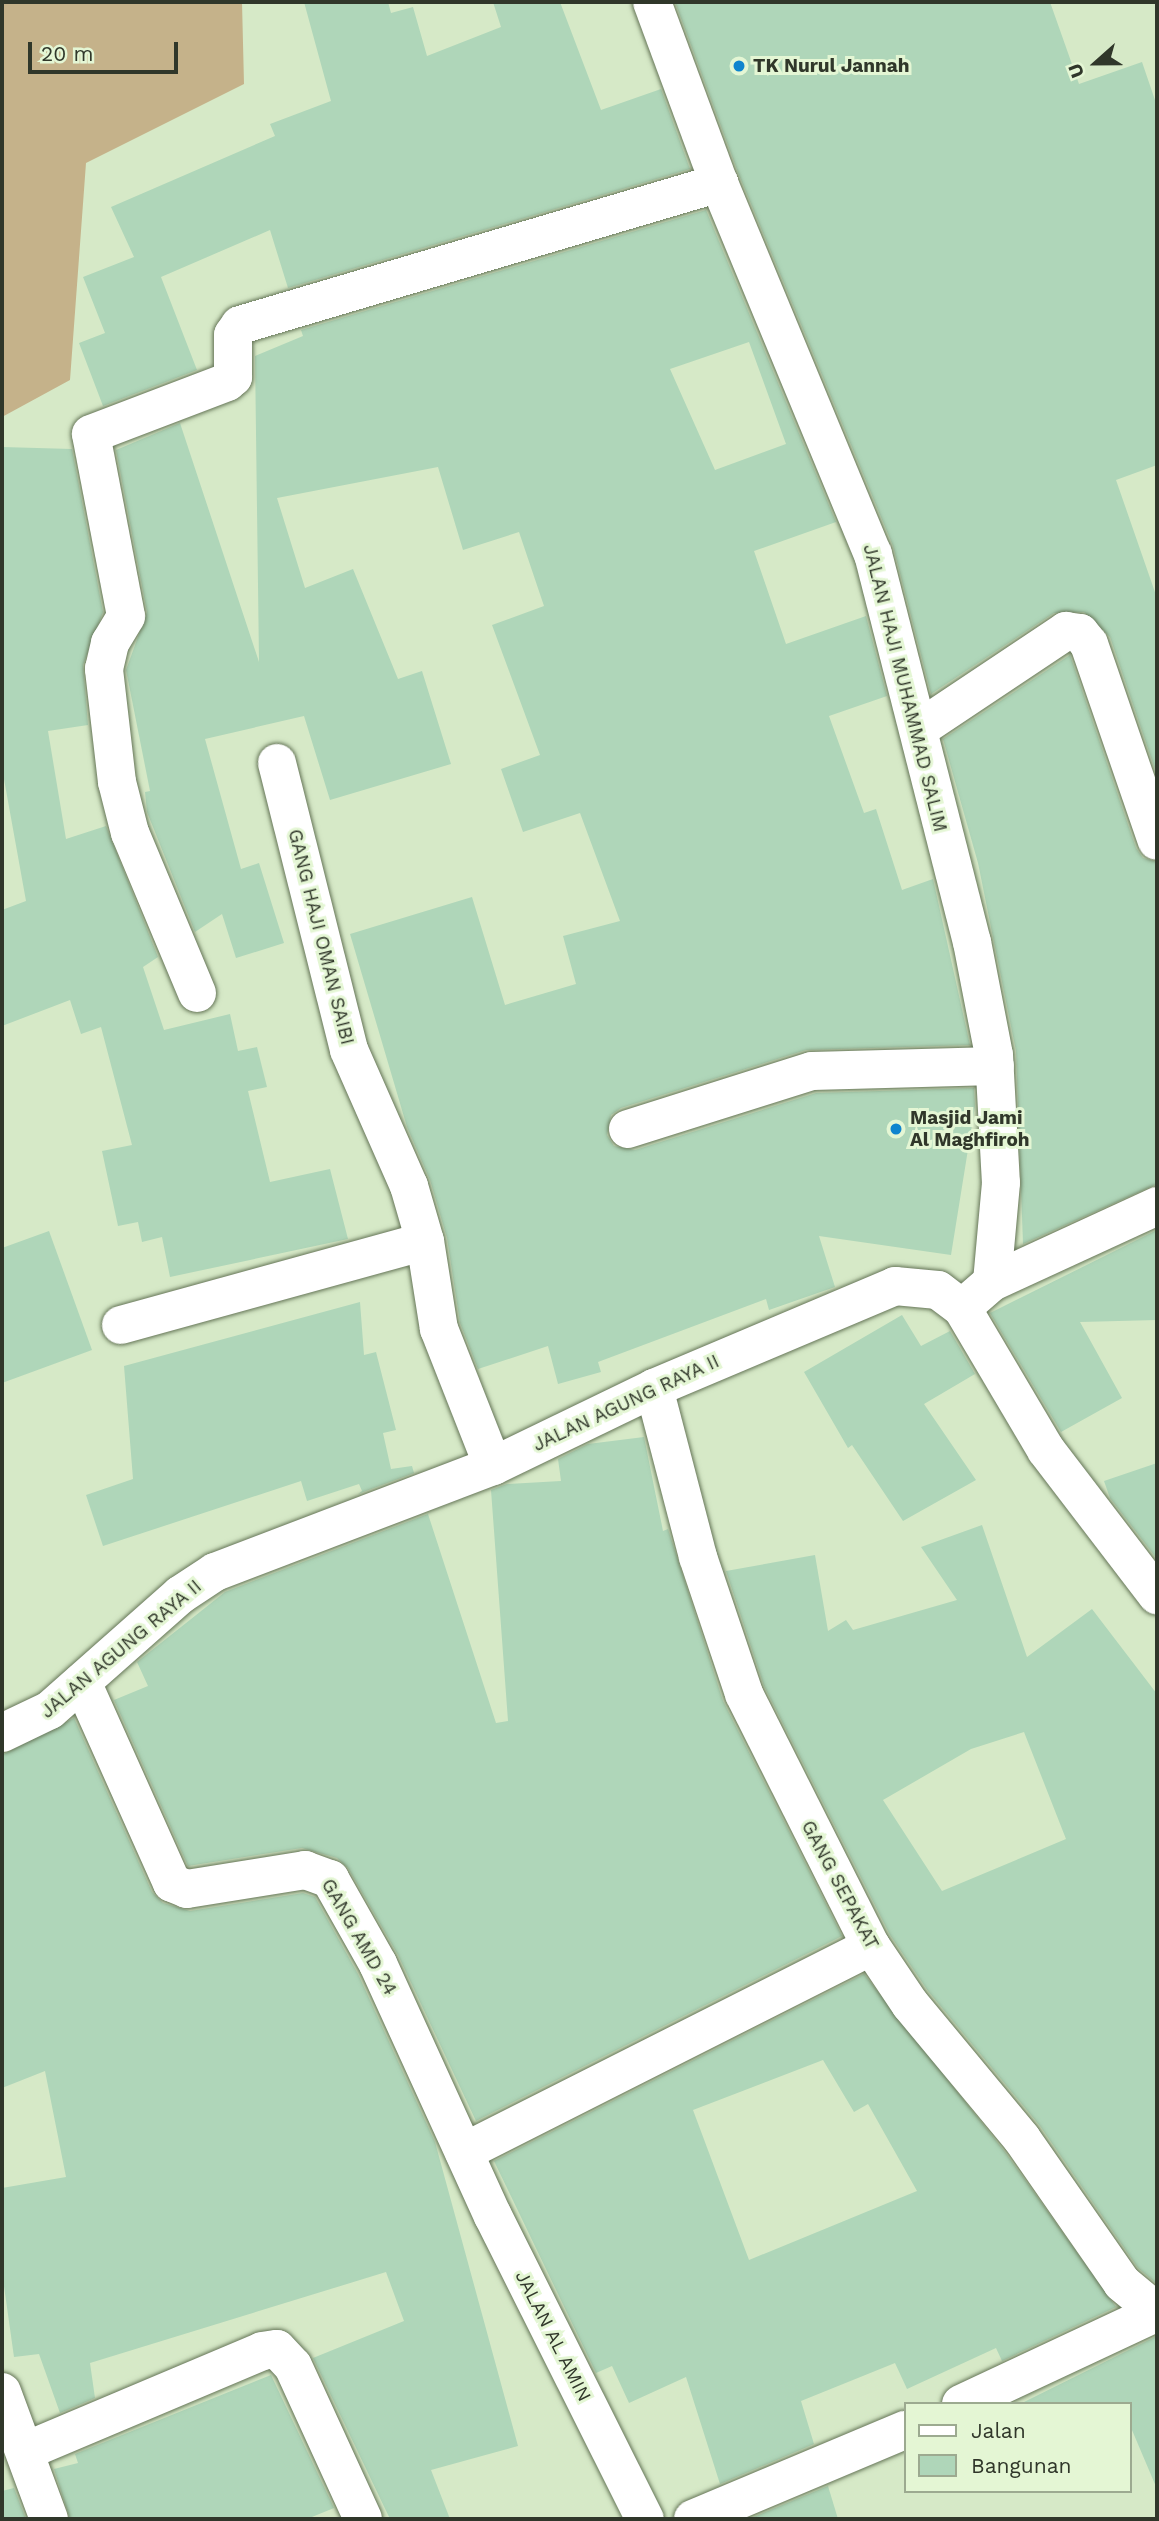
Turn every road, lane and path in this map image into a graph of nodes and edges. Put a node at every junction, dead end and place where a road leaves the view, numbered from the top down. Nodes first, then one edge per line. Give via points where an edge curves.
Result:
1 (652, 2) edge
2 (719, 183) junction
3 (919, 729) junction
4 (277, 763) dead end
5 (1157, 841) edge
6 (197, 993) dead end
7 (995, 1066) junction
8 (628, 1129) dead end
9 (1157, 1206) edge
10 (425, 1241) junction
11 (992, 1282) junction
12 (962, 1308) junction
13 (121, 1325) dead end
14 (654, 1388) junction
15 (493, 1466) junction
16 (1157, 1595) edge
17 (82, 1682) junction
18 (2, 1732) edge
19 (871, 1946) junction
20 (464, 2152) junction
21 (1157, 2312) edge
22 (2, 2392) edge
23 (965, 2402) edge
24 (904, 2430) edge
25 (28, 2450) junction
26 (49, 2519) edge
27 (363, 2519) edge
28 (645, 2519) edge
29 (692, 2519) edge

1 - 2 street, JALAN HAJI MUHAMMAD SALIM
2 - 3 street, JALAN HAJI MUHAMMAD SALIM via 873,554
2 - 6 street via 240,325 233,335 233,377 227,382 91,434 126,616 110,643 104,669 117,782 130,833
3 - 5 street via 1066,631 1080,633
3 - 7 street, JALAN HAJI MUHAMMAD SALIM via 988,1010
4 - 10 street, GANG HAJI OMAN SAIBI via 349,1050 386,1128
7 - 8 street via 812,1071
7 - 11 street, JALAN HAJI MUHAMMAD SALIM via 1001,1183
9 - 11 street
10 - 13 street
10 - 15 street, GANG HAJI OMAN SAIBI via 439,1329
11 - 12 street
12 - 14 street, JALAN AGUNG RAYA II via 938,1290 895,1286
12 - 16 street, JALAN AGUNG RAYA II via 1046,1450
14 - 15 street, JALAN AGUNG RAYA II
14 - 19 street, GANG SEPAKAT via 698,1557 744,1694
15 - 17 street, JALAN AGUNG RAYA II via 215,1572 180,1595
17 - 18 street, JALAN AGUNG RAYA II via 50,1710
17 - 20 street, GANG AMD 24 via 172,1883 187,1889 305,1870 330,1879 378,1964
19 - 20 street
19 - 21 street, GANG SEPAKAT via 910,2004 1022,2139 1122,2283
20 - 28 street, JALAN AL AMIN
21 - 23 street
22 - 25 street
24 - 29 street
25 - 26 street
25 - 27 street via 262,2351 277,2349 293,2365

